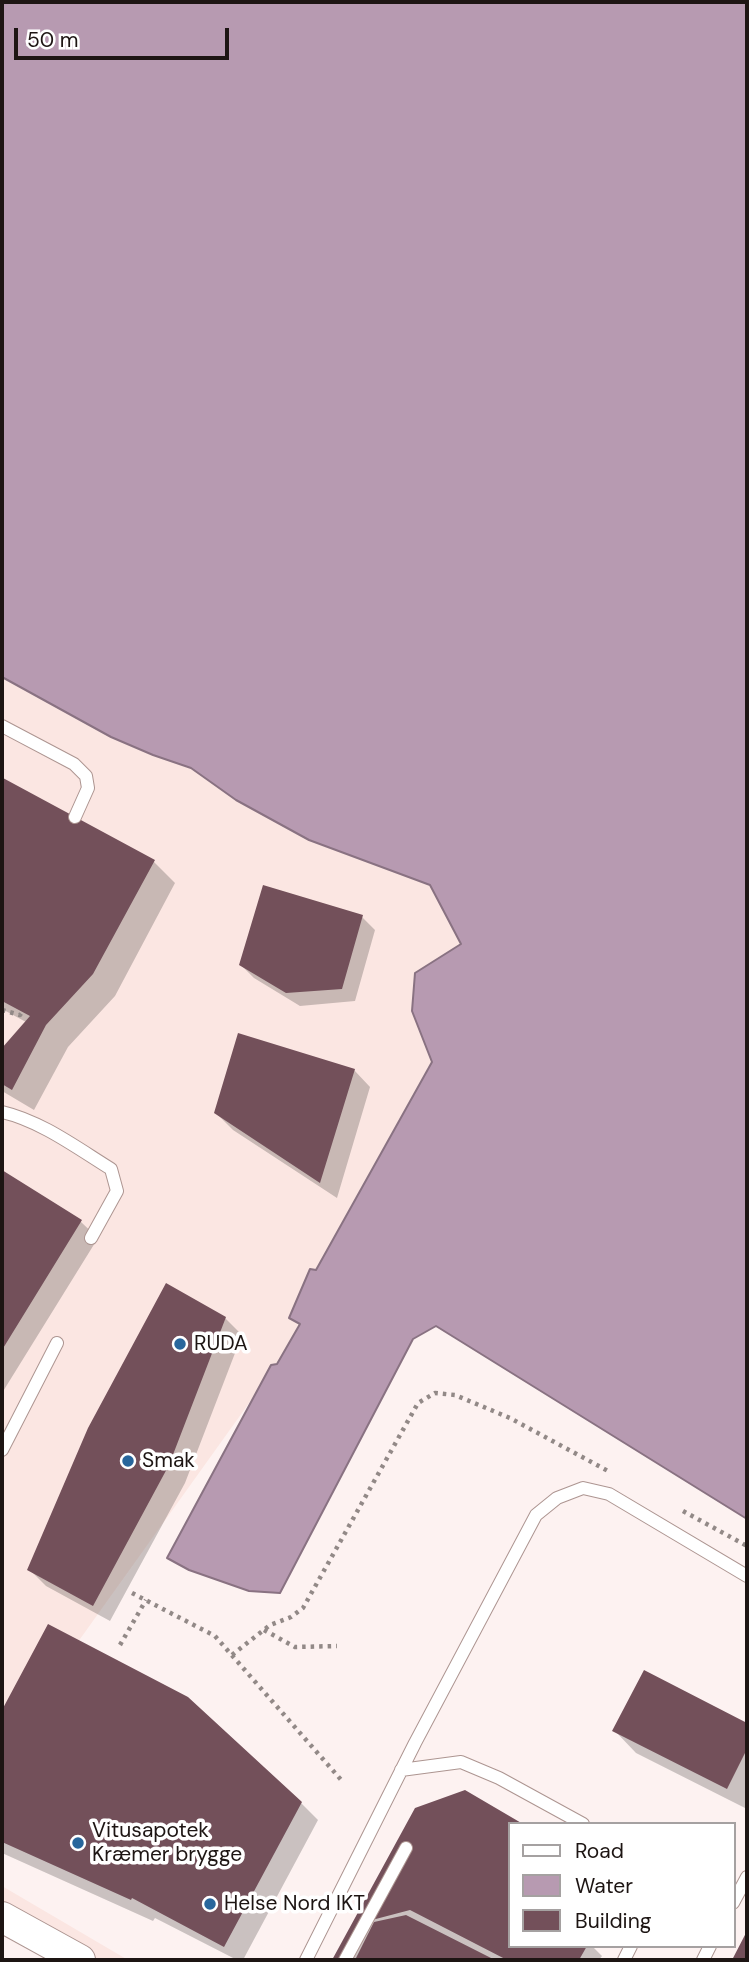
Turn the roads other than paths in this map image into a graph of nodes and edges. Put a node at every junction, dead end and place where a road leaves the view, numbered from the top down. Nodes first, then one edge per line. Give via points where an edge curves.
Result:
1 (2, 726) edge
2 (75, 817) dead end
3 (2, 1112) edge
4 (91, 1238) dead end
5 (57, 1343) dead end
6 (2, 1450) edge
7 (747, 1576) edge
8 (401, 1770) junction
9 (579, 1822) edge
10 (406, 1848) dead end
11 (747, 1877) edge
12 (735, 1899) edge
13 (2, 1917) edge
14 (80, 1960) edge
15 (306, 1960) edge
16 (345, 1960) edge

1 - 2 lane via 74,764 86,776 88,788
3 - 4 lane via 42,1128 111,1169 117,1191
5 - 6 lane
7 - 8 lane via 609,1494 583,1488 557,1497 536,1515
8 - 9 lane via 461,1762
8 - 15 lane
10 - 16 lane
11 - 12 lane
13 - 14 street

